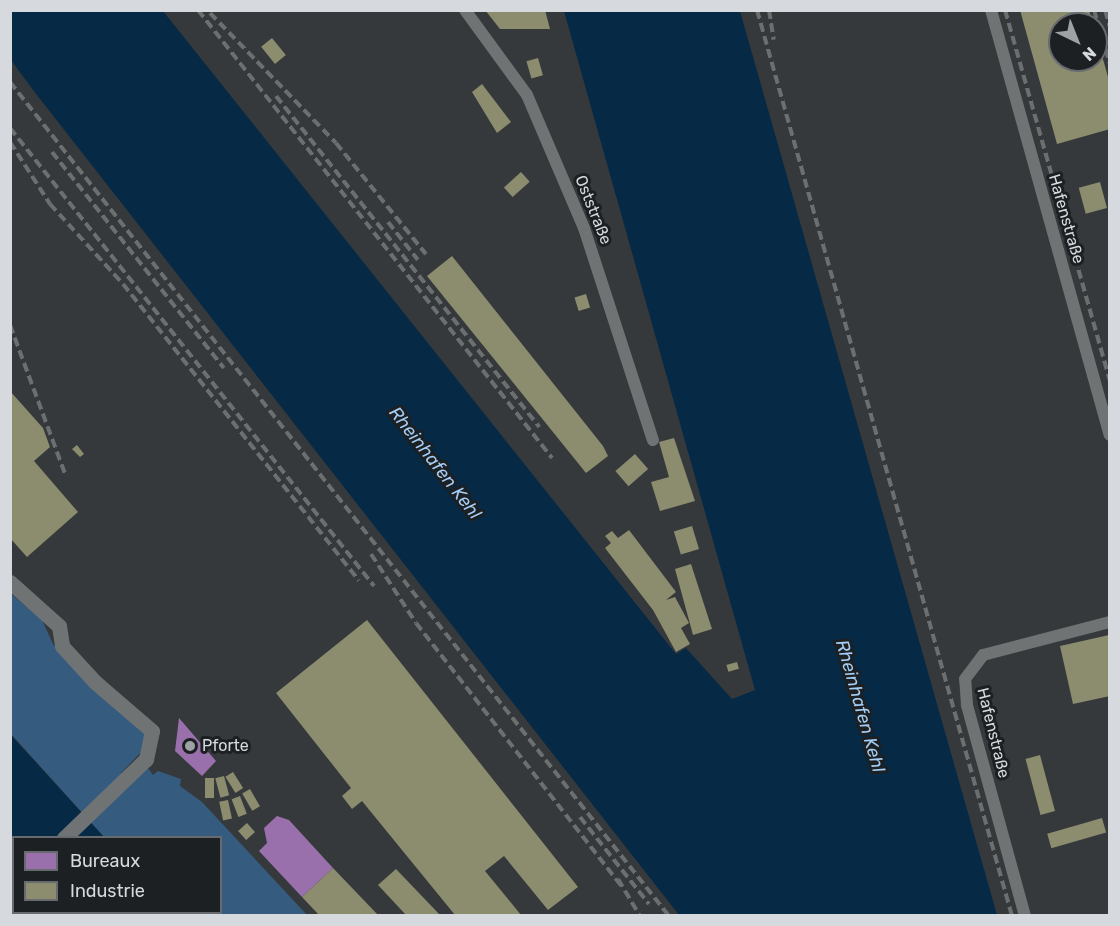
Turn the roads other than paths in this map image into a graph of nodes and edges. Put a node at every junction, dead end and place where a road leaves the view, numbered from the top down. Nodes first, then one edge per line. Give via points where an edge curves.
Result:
1 (465, 10) edge
2 (991, 10) edge
3 (1110, 435) edge
4 (653, 440) dead end
5 (10, 582) edge
6 (1110, 622) edge
7 (65, 836) edge
8 (1025, 915) edge

1 - 4 street, Oststraße via 527,95 584,228
2 - 3 street, Hafenstraße
5 - 7 street via 59,626 62,646 95,682 149,725 152,747 141,763
6 - 8 street, Hafenstraße via 983,655 964,679 966,705

